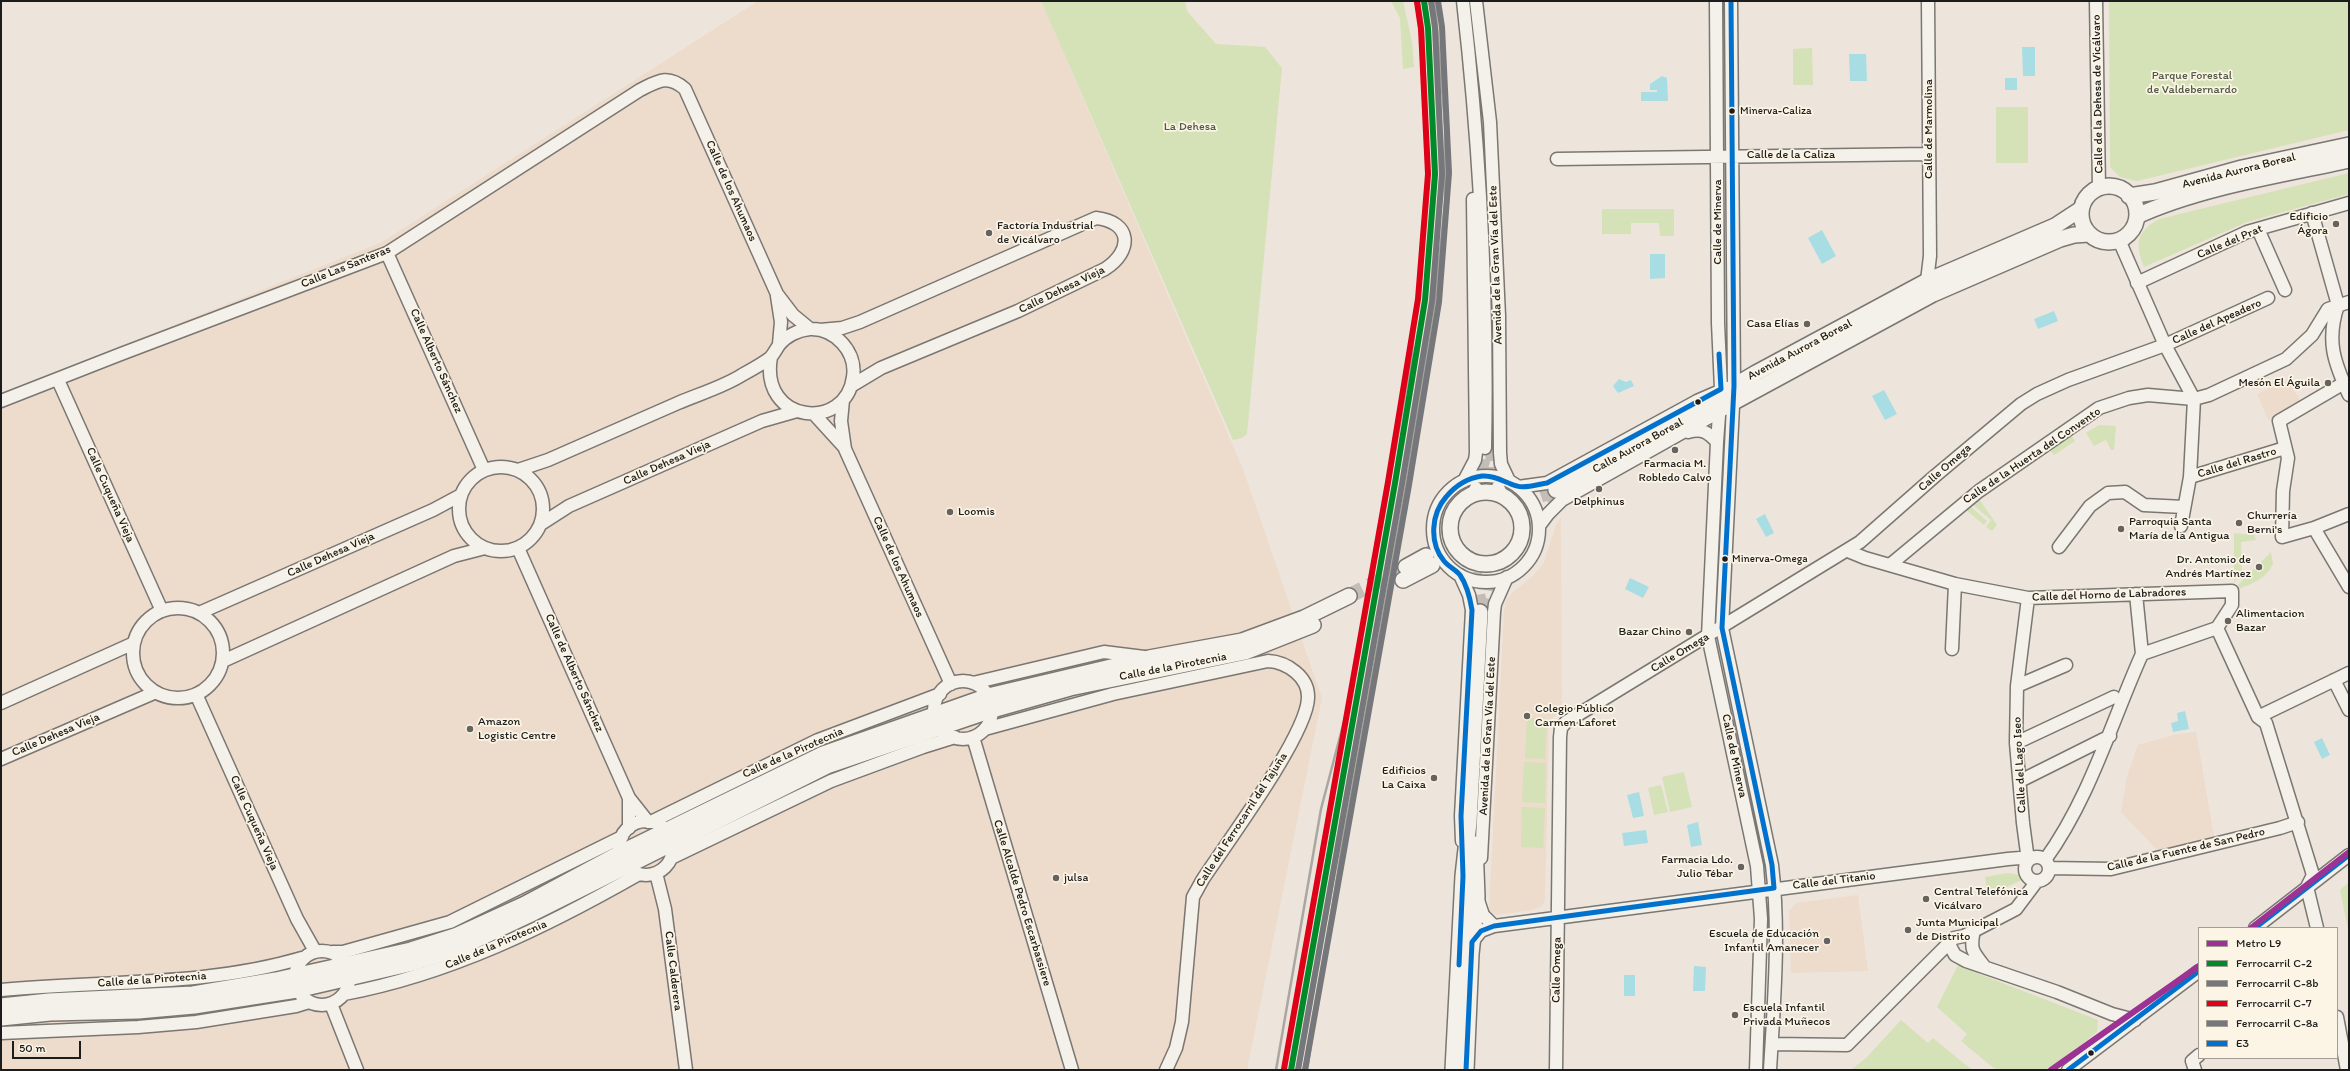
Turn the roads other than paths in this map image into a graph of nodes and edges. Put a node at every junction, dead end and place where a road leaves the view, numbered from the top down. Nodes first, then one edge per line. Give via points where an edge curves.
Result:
1 (1463, 1) edge
2 (1476, 1) edge
3 (1485, 1) edge
4 (1716, 1) edge
5 (1731, 1) edge
6 (1928, 1) edge
7 (2096, 1) edge
8 (1469, 47) junction
9 (1481, 47) junction
10 (1483, 62) junction
11 (685, 89) joint
12 (2349, 145) edge
13 (1929, 154) junction
14 (1732, 155) junction
15 (1717, 156) junction
16 (1557, 159) dead end
17 (2349, 160) edge
18 (2099, 188) junction
19 (2130, 196) junction
20 (2349, 202) edge
21 (2081, 209) junction
22 (2312, 213) junction
23 (2136, 216) junction
24 (2258, 229) junction
25 (2089, 234) junction
26 (2119, 240) junction
27 (387, 253) junction
28 (1930, 256) junction
29 (1950, 270) junction
30 (1927, 281) junction
31 (2137, 283) junction
32 (2285, 290) dead end
33 (777, 294) junction
34 (2268, 298) dead end
35 (2343, 304) edge
36 (815, 330) junction
37 (779, 344) junction
38 (2165, 345) junction
39 (772, 357) junction
40 (2179, 371) junction
41 (58, 380) junction
42 (2344, 384) junction
43 (851, 386) junction
44 (2349, 395) edge
45 (2169, 396) junction
46 (1725, 398) junction
47 (2194, 399) junction
48 (843, 400) junction
49 (1, 401) edge
50 (797, 411) junction
51 (814, 414) junction
52 (1679, 434) junction
53 (1717, 442) junction
54 (2285, 448) junction
55 (845, 449) junction
56 (484, 470) junction
57 (518, 470) junction
58 (2190, 477) junction
59 (1464, 481) junction
60 (1556, 490) tunnel mouth
61 (1509, 491) junction
62 (461, 494) junction
63 (2184, 507) junction
64 (2349, 514) edge
65 (541, 524) junction
66 (1539, 526) junction
67 (2181, 526) dead end
68 (2314, 528) junction
69 (2059, 547) dead end
70 (485, 548) junction
71 (518, 548) junction
72 (1848, 551) junction
73 (1458, 556) junction
74 (1429, 560) tunnel mouth
75 (1891, 564) junction
76 (1404, 573) tunnel mouth
77 (1507, 578) junction
78 (1955, 584) junction
79 (2349, 586) edge
80 (2136, 594) junction
81 (2028, 598) junction
82 (162, 611) junction
83 (200, 613) junction
84 (1722, 628) junction
85 (2217, 628) junction
86 (1708, 636) junction
87 (134, 643) junction
88 (1952, 649) dead end
89 (2142, 654) junction
90 (1149, 658) junction
91 (222, 661) junction
92 (1248, 664) joint
93 (2066, 665) dead end
94 (2349, 673) edge
95 (2334, 680) junction
96 (973, 683) junction
97 (951, 684) junction
98 (2017, 686) junction
99 (156, 692) junction
100 (196, 694) junction
101 (940, 694) junction
102 (2114, 697) dead end
103 (1, 703) edge
104 (990, 703) junction
105 (2349, 710) edge
106 (935, 714) junction
107 (2258, 717) junction
108 (941, 728) junction
109 (985, 728) junction
110 (2110, 736) junction
111 (955, 737) junction
112 (973, 737) junction
113 (2016, 743) junction
114 (1, 759) edge
115 (2020, 781) junction
116 (629, 798) junction
117 (650, 822) junction
118 (2298, 822) junction
119 (665, 830) junction
120 (626, 832) junction
121 (672, 850) junction
122 (2349, 856) edge
123 (623, 859) junction
124 (2047, 864) junction
125 (2030, 869) junction
126 (656, 873) junction
127 (639, 874) junction
128 (1463, 876) junction
129 (2307, 887) junction
130 (1774, 888) junction
131 (1760, 890) junction
132 (1477, 897) junction
133 (1558, 918) junction
134 (2268, 923) edge
135 (1494, 926) junction
136 (2258, 927) edge
137 (2317, 927) edge
138 (1968, 939) junction
139 (1472, 942) junction
140 (1949, 944) junction
141 (315, 951) junction
142 (332, 952) junction
143 (302, 958) junction
144 (346, 963) junction
145 (1984, 966) junction
146 (2198, 972) edge
147 (349, 979) junction
148 (296, 983) junction
149 (1, 990) edge
150 (344, 994) junction
151 (309, 1002) junction
152 (330, 1004) junction
153 (1, 1006) edge
154 (2349, 1016) edge
155 (1, 1018) edge
156 (2338, 1018) edge
157 (2135, 1020) junction
158 (1, 1033) edge
159 (2339, 1033) edge
160 (1772, 1044) junction
161 (2198, 1056) edge
162 (357, 1070) edge
163 (686, 1070) edge
164 (1072, 1070) edge
165 (1166, 1070) edge
166 (1453, 1070) edge
167 (1466, 1070) edge
168 (1556, 1070) edge
169 (1756, 1070) edge
170 (1770, 1070) edge
171 (2068, 1070) edge
172 (2195, 1070) edge
173 (2347, 1070) edge

1 - 8 street, Avenida de la Gran Vía del Este
2 - 9 street, Avenida de la Gran Vía del Este
3 - 10 street via 1487,48
4 - 15 street, Calle de Minerva
5 - 14 street, Calle de Minerva
6 - 13 street, Calle de Marmolina
7 - 18 street, Calle de la Dehesa de Vicálvaro
8 - 9 street, Avenida de la Gran Vía del Este via 1484,263 1488,448 1490,316
8 - 59 street, Avenida de la Gran Vía del Este via 1476,453
9 - 10 street, Avenida de la Gran Vía del Este
10 - 61 street, Avenida de la Gran Vía del Este via 1490,122 1499,308 1500,453
11 - 27 street, Calle Las Santeras via 677,81 669,79 640,90
11 - 33 street, Calle de los Ahumaos
12 - 19 main road, Avenida Aurora Boreal
13 - 14 street, Calle de la Caliza
13 - 28 street, Calle de Marmolina
14 - 15 street, Calle de la Caliza
14 - 46 street, Calle de Minerva
15 - 16 street, Calle de la Caliza
15 - 46 street, Calle de Minerva via 1718,323
17 - 23 main road, Avenida Aurora Boreal via 2213,191 2159,206
18 - 19 main road via 2119,188
18 - 21 main road via 2087,196
19 - 23 main road via 2136,209
20 - 22 street, Calle del Prat
21 - 25 main road via 2082,222
21 - 29 main road, Avenida Aurora Boreal via 2055,226
22 - 24 street, Calle del Prat
22 - 35 street
23 - 26 main road via 2133,228
24 - 31 street, Calle del Prat
24 - 32 street
25 - 26 main road via 2106,242
25 - 46 main road, Avenida Aurora Boreal via 2060,239 1933,294
26 - 31 street
27 - 41 street, Calle Las Santeras
27 - 56 street, Calle Alberto Sánchez
28 - 29 street via 1941,267
28 - 30 street, Calle de Marmolina
29 - 30 main road, Avenida Aurora Boreal
30 - 46 main road, Avenida Aurora Boreal
31 - 38 street
33 - 36 street, Calle de los Ahumaos via 793,315
33 - 37 street, Calle de los Ahumaos via 781,322
34 - 38 street, Calle del Apeadero
35 - 42 street via 2331,325 2332,352
35 - 47 street via 2328,309 2312,335 2286,359 2209,395
36 - 37 street via 788,336
36 - 43 street via 839,339 848,351 853,366
36 - 43 street, Calle Dehesa Vieja via 842,328 860,322 1096,218 1107,219 1124,233 1124,251 1116,262 1105,269 1018,311 881,368
37 - 39 street
38 - 40 street
38 - 72 street, Calle Omega via 2068,380 2032,398 1935,476 1870,535
39 - 50 street via 770,383 781,400
39 - 57 street via 741,376 548,460
40 - 45 street via 2178,387
40 - 47 street
41 - 49 street, Calle Las Santeras
41 - 82 street, Calle Cuqueña Vieja
42 - 44 street
42 - 54 street via 2279,421
43 - 48 street
45 - 47 street, Calle de la Huerta del Convento
45 - 75 street, Calle de la Huerta del Convento via 2148,395 2129,398 2099,408 1979,491
46 - 52 street, Avenida Aurora Boreal
46 - 53 street, Calle de Minerva
46 - 60 main road, Calle Aurora Boreal
46 - 61 street, Avenida Aurora Boreal via 1546,482
46 - 84 street, Calle de Minerva
47 - 58 street
48 - 51 street via 824,412
48 - 55 street, Calle de los Ahumaos via 841,421
50 - 51 street
50 - 65 street, Calle Dehesa Vieja via 740,431 569,506
51 - 55 street, Calle de los Ahumaos
52 - 53 street via 1695,430 1705,431
52 - 66 street, Avenida Aurora Boreal via 1562,500
53 - 86 street, Calle de Minerva
54 - 58 street, Calle del Rastro
54 - 68 street via 2288,458 2283,491 2282,537
55 - 97 street, Calle de los Ahumaos
56 - 57 street via 507,467
56 - 62 street via 466,484
57 - 65 street via 529,477 537,487 542,499
58 - 63 street
59 - 61 street via 1484,476
59 - 73 street via 1445,496 1434,523 1437,550 1449,567
61 - 66 street, Avenida de la Gran Vía del Este via 1533,504
61 - 73 main road via 1474,492 1462,502 1451,522
61 - 73 main road via 1525,520 1517,547 1496,567
62 - 70 street via 460,520 470,537
62 - 83 street, Calle Dehesa Vieja via 433,510
63 - 67 street
63 - 69 street via 2144,505 2125,492 2108,494 2090,506
64 - 68 street
65 - 71 street via 527,542
66 - 77 street via 1538,540 1530,558
68 - 79 street
70 - 71 street via 507,551
70 - 91 street via 454,556
71 - 116 street, Calle de Alberto Sánchez
72 - 75 street, Calle del Horno de Labradores
72 - 84 street, Calle Omega
73 - 77 street via 1470,580 1484,582
73 - 128 street, Avenida de la Gran Vía del Este via 1472,610 1461,816
74 - 76 main road
75 - 78 street, Calle del Horno de Labradores
77 - 132 street, Avenida de la Gran Vía del Este via 1494,612
78 - 81 street, Calle del Horno de Labradores
78 - 88 street
80 - 81 street, Calle del Horno de Labradores
80 - 85 street, Calle del Horno de Labradores via 2232,591 2232,605
80 - 89 street
81 - 98 street, Calle del Lago Iseo
82 - 83 street via 175,608
82 - 87 street via 149,618
83 - 91 street via 219,633 223,646
84 - 86 street, Calle Omega
84 - 130 street, Calle de Minerva
85 - 89 street
85 - 107 street
86 - 131 street, Calle de Minerva
86 - 133 street, Calle Omega via 1573,716 1561,728
87 - 99 street via 133,658 137,671 145,683
87 - 103 street
89 - 110 street via 2123,696
90 - 96 street, Calle de la Pirotecnia via 1104,652
90 - 104 main road, Calle de la Pirotecnia
90 - 104 main road, Calle de la Pirotecnia via 1242,640 1348,602 1308,627 1244,652
91 - 100 street via 218,674 208,686
92 - 109 street, Calle de la Pirotecnia via 1106,696
92 - 165 street, Calle del Ferrocarril del Tajuña via 1268,661 1280,662 1289,667 1305,685 1308,698 1305,712 1284,755 1193,897 1182,1022 1176,1048
93 - 98 street
94 - 95 street
95 - 105 street
95 - 107 street
96 - 97 street, Calle de la Pirotecnia via 962,681
96 - 104 street via 982,688
97 - 101 street, Calle de la Pirotecnia
98 - 113 street, Calle del Lago Iseo
99 - 100 street via 182,698
99 - 114 street, Calle Dehesa Vieja
100 - 141 street, Calle Cuqueña Vieja via 297,919
101 - 106 street
101 - 117 street, Calle de la Pirotecnia via 818,740
102 - 113 street
104 - 106 main road, Calle de la Pirotecnia
104 - 108 main road, Calle de la Pirotecnia
104 - 109 street via 990,720
106 - 108 street
106 - 119 main road, Calle de la Pirotecnia via 823,754
107 - 118 street via 2266,723
108 - 111 street
108 - 121 main road, Calle de la Pirotecnia via 827,766
109 - 112 street, Calle de la Pirotecnia
110 - 115 street
110 - 124 street
111 - 112 street, Calle de la Pirotecnia
111 - 121 street, Calle de la Pirotecnia via 831,781
112 - 164 street, Calle Alcalde Pedro Escarbassiere
113 - 115 street, Calle del Lago Iseo
115 - 125 street, Calle del Lago Iseo
116 - 117 street, Calle de Alberto Sánchez
116 - 120 street, Calle de Alberto Sánchez
117 - 119 street
117 - 120 street, Calle de la Pirotecnia via 639,822
118 - 124 street, Calle de la Fuente de San Pedro via 2111,869
118 - 129 street via 2313,875
119 - 121 street
119 - 123 main road, Calle de la Pirotecnia
120 - 123 street
120 - 142 street, Calle de la Pirotecnia via 450,922 343,952
121 - 123 main road, Calle de la Pirotecnia
121 - 126 street, Calle de la Pirotecnia via 666,866
122 - 129 street
123 - 127 street
123 - 144 main road, Calle de la Pirotecnia via 455,936 411,950
123 - 147 main road, Calle de la Pirotecnia via 459,948
124 - 125 street, Calle de la Fuente de San Pedro via 2038,857
124 - 125 street via 2047,876
125 - 130 street, Calle del Titanio via 2008,859
125 - 138 street via 2029,892 2016,909 1974,930
126 - 127 street, Calle de la Pirotecnia
126 - 163 street, Calle Calderera via 665,909
127 - 150 street, Calle de la Pirotecnia via 536,930 463,961 417,977
128 - 132 main road, Avenida de la Gran Vía del Este via 1469,822 1482,612 1475,827
128 - 166 main road, Avenida de la Gran Vía del Este
129 - 134 street
129 - 137 street
130 - 131 street, Calle del Titanio
130 - 160 street, Calle de Minerva via 1776,917
131 - 133 street, Calle del Titanio
131 - 169 street, Calle de Minerva via 1762,920
132 - 135 street via 1483,915
132 - 139 main road, Avenida de la Gran Vía del Este
133 - 135 street, Calle del Titanio
133 - 168 street, Calle Omega
134 - 136 street
135 - 139 street, Calle del Titanio via 1481,930
138 - 140 street via 1957,936
138 - 145 street via 1973,953
139 - 167 main road, Avenida de la Gran Vía del Este
140 - 145 street via 1957,956
140 - 160 street via 1847,1045
141 - 142 street, Calle de la Pirotecnia
141 - 143 street, Calle de la Pirotecnia
142 - 144 street
143 - 148 street
143 - 149 street, Calle de la Pirotecnia via 273,967 192,978
144 - 147 street
144 - 148 main road, Calle de la Pirotecnia
145 - 157 street via 2112,1014
146 - 157 street
147 - 148 main road, Calle de la Pirotecnia
147 - 150 street
148 - 151 street
148 - 153 main road, Calle de la Pirotecnia via 193,994 50,1000
148 - 155 main road, Calle de la Pirotecnia via 194,1006
150 - 152 street, Calle de la Pirotecnia
151 - 152 street via 318,1005
151 - 158 street via 196,1022
152 - 162 street
154 - 156 street
157 - 171 street
159 - 173 street
160 - 170 street, Calle de Minerva
161 - 172 street via 2192,1061

